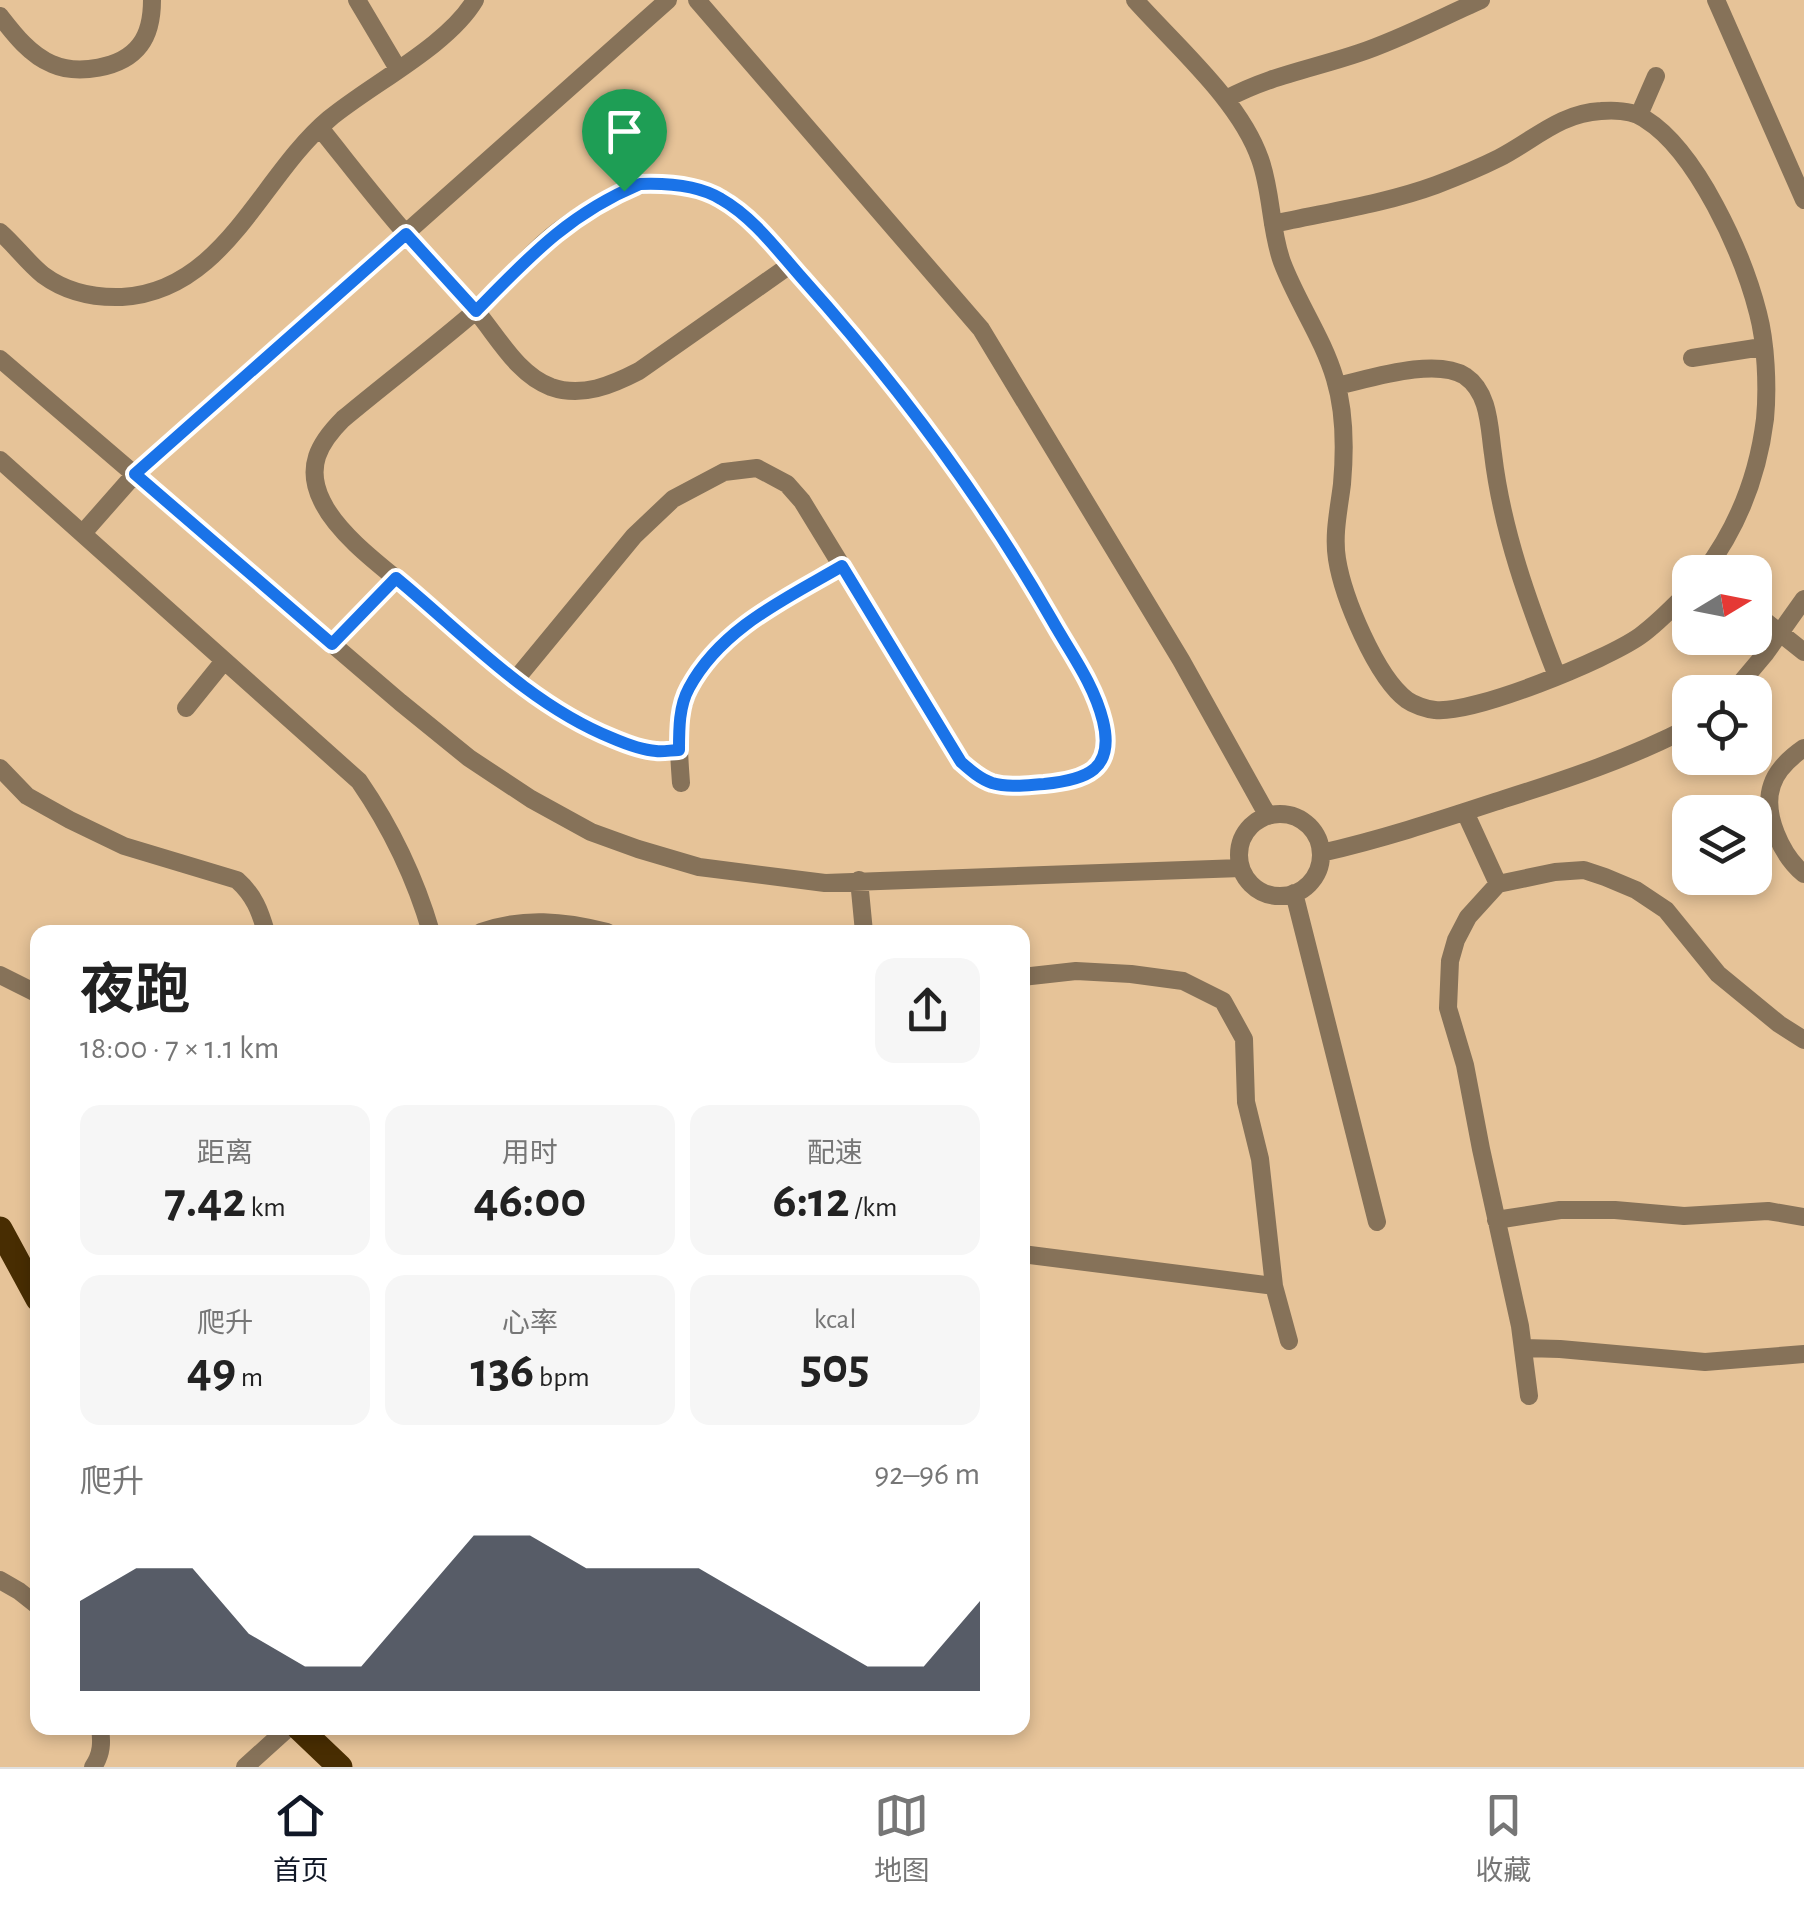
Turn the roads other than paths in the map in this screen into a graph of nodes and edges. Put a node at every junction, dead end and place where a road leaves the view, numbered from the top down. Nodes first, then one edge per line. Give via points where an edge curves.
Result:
1 (152, 0) edge
2 (357, 0) edge
3 (475, 0) edge
4 (668, 0) edge
5 (697, 0) edge
6 (1135, 0) edge
7 (1481, 0) edge
8 (1716, 0) edge
9 (0, 16) edge
10 (398, 69) junction
11 (1656, 76) dead end
12 (1226, 98) junction
13 (1639, 115) junction
14 (320, 128) junction
15 (1804, 200) edge
16 (1273, 224) junction
17 (0, 232) edge
18 (406, 234) junction
19 (790, 264) junction
20 (476, 311) junction
21 (1762, 347) junction
22 (1692, 358) dead end
23 (0, 359) edge
24 (1337, 386) junction
25 (0, 460) edge
26 (135, 474) junction
27 (83, 533) junction
28 (1715, 555) edge
29 (842, 566) junction
30 (396, 578) junction
31 (1804, 599) edge
32 (1672, 608) edge
33 (1772, 627) edge
34 (1780, 633) junction
35 (332, 644) junction
36 (1804, 652) edge
37 (224, 661) junction
38 (1747, 675) edge
39 (1557, 676) junction
40 (516, 680) junction
41 (186, 708) dead end
42 (1672, 737) edge
43 (1804, 748) edge
44 (679, 750) junction
45 (0, 768) edge
46 (681, 783) dead end
47 (1465, 812) junction
48 (1268, 816) junction
49 (1320, 853) junction
50 (1241, 868) junction
51 (1804, 874) edge
52 (860, 880) junction
53 (1498, 884) junction
54 (1294, 894) junction
55 (264, 925) edge
56 (429, 925) edge
57 (511, 925) edge
58 (578, 925) edge
59 (863, 925) edge
60 (0, 975) edge
61 (1030, 975) edge
62 (30, 990) edge
63 (1804, 1040) edge
64 (1804, 1217) edge
65 (1496, 1220) junction
66 (1377, 1222) dead end
67 (0, 1230) edge
68 (1030, 1255) edge
69 (30, 1284) edge
70 (1274, 1286) junction
71 (1289, 1341) dead end
72 (1523, 1348) junction
73 (1804, 1354) edge
74 (1529, 1396) dead end
75 (0, 1580) edge
76 (30, 1600) edge
77 (101, 1735) edge
78 (280, 1735) edge
79 (306, 1735) edge
80 (93, 1767) edge
81 (245, 1767) edge
82 (340, 1767) edge

1 - 9 street via 149,28 135,51 90,69 37,56
2 - 10 street
3 - 10 street
4 - 18 street
5 - 48 street via 981,329 1182,660
6 - 12 street
7 - 12 street via 1397,39
8 - 15 street
10 - 14 street
11 - 13 street
12 - 16 street via 1262,163
13 - 16 street via 1577,114 1433,186
13 - 21 street via 1672,140 1701,179 1748,280
14 - 17 street via 205,262 153,292 87,296 66,288
14 - 18 street
16 - 24 street via 1281,258
18 - 20 street
18 - 26 street
19 - 20 street via 639,371 597,389 574,392 538,381
19 - 20 street via 720,197 690,187 640,184 547,239
19 - 29 street via 934,436 1032,585 1094,693 1106,736 1102,760 1080,779 987,782 961,762
20 - 30 street via 355,409 319,447 322,500 335,521
21 - 22 street
21 - 28 street via 1765,418 1756,462 1748,494
23 - 26 street
24 - 39 street via 1428,368 1466,376 1481,394 1503,516
24 - 39 street via 1344,455 1337,557 1360,628 1396,688 1418,705 1452,709
25 - 27 street
26 - 27 street
26 - 35 street
27 - 37 street
29 - 40 street via 787,484 757,468 724,472 673,499 634,536
29 - 44 street via 754,618 704,665 688,690
30 - 35 street
30 - 40 street
31 - 34 street
32 - 39 street via 1638,638
33 - 34 street
34 - 36 street
34 - 38 street
35 - 52 street via 469,758 591,832 699,867
37 - 41 street
37 - 56 street via 359,781 398,844
40 - 44 street via 598,732 656,751
42 - 47 street
43 - 51 street via 1779,771 1770,796 1777,838
44 - 46 street
45 - 55 street via 27,796 124,846 237,880
47 - 49 street
47 - 53 street
48 - 49 street via 1300,819
48 - 50 street via 1242,840
49 - 54 street via 1314,878
50 - 52 street
50 - 54 street via 1256,889
52 - 59 street
53 - 63 street via 1584,870 1636,890 1666,910 1718,974
53 - 65 street via 1456,940 1448,980 1448,1008
54 - 66 street
57 - 58 street
60 - 62 street
61 - 70 street via 1131,974 1182,982 1223,1001 1244,1039 1246,1102 1260,1159
64 - 65 street via 1560,1210
65 - 72 street
67 - 69 main road
68 - 70 street
70 - 71 street
72 - 73 street via 1705,1362
72 - 74 street
75 - 76 street
77 - 80 street
78 - 81 street
79 - 82 main road

